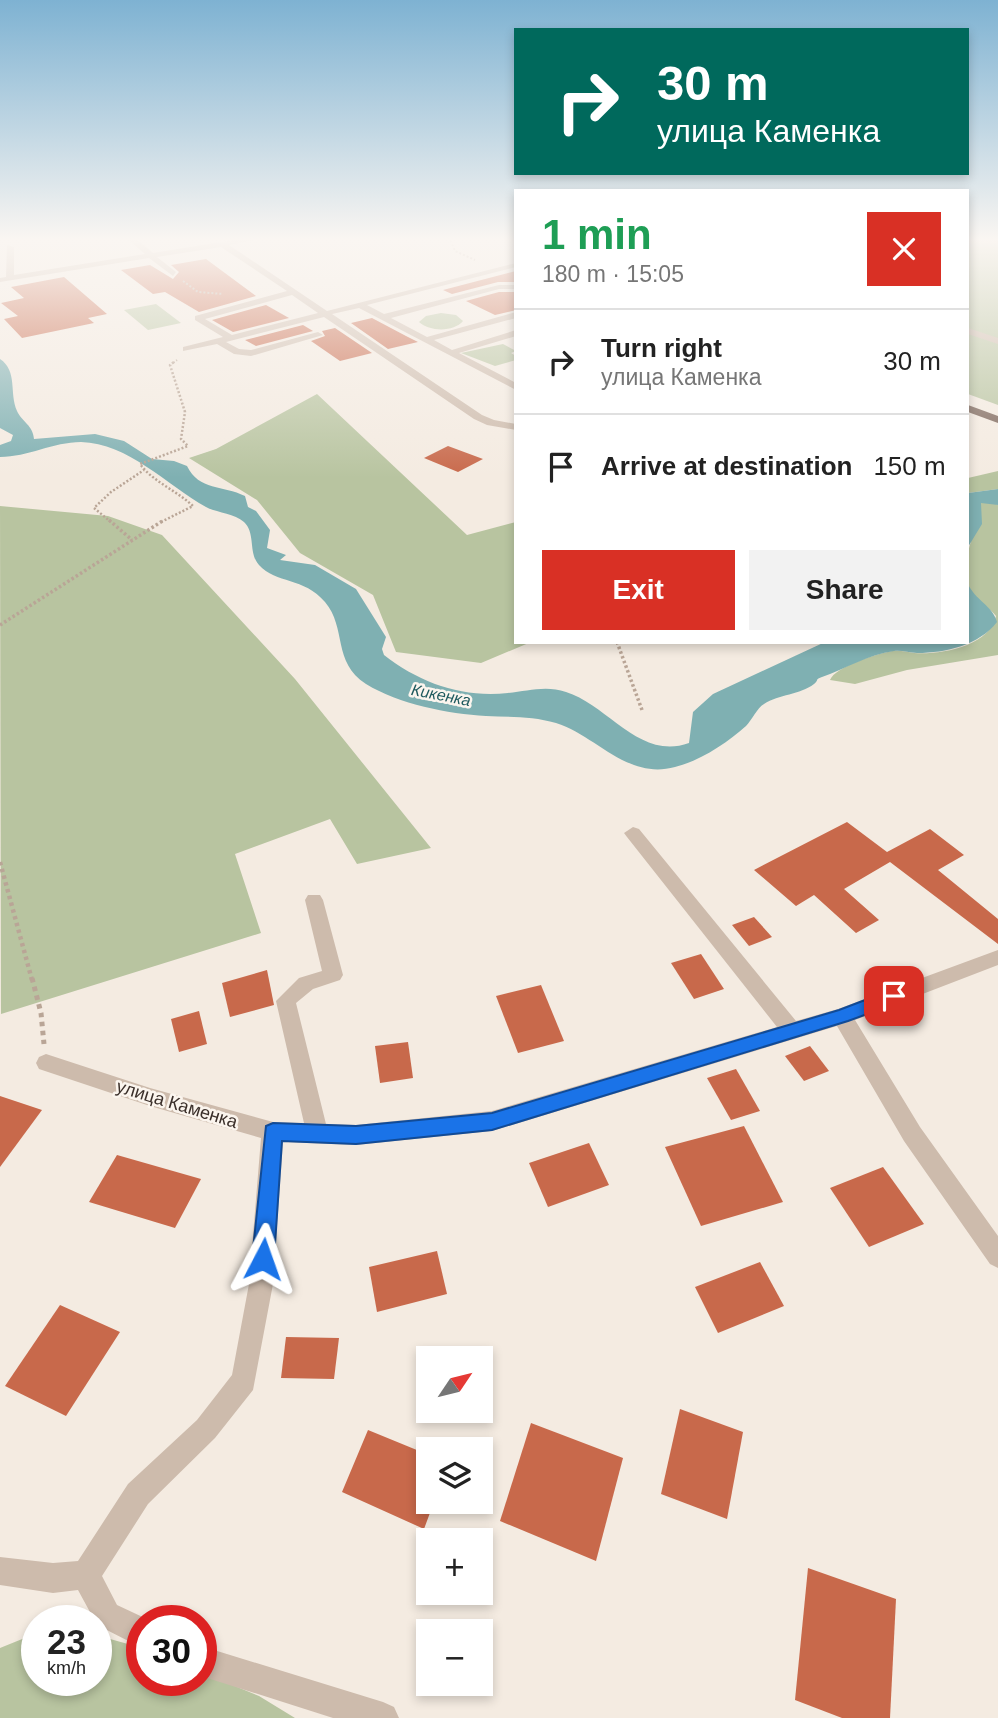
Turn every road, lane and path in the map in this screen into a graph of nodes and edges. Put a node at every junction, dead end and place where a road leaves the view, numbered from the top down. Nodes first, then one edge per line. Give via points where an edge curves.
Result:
1 (201, 317) edge
2 (313, 317) edge
3 (330, 317) edge
4 (384, 317) edge
5 (508, 317) edge
6 (969, 331) edge
7 (514, 334) edge
8 (318, 335) dead end
9 (231, 338) junction
10 (425, 340) junction
11 (219, 341) junction
12 (998, 341) edge
13 (186, 349) joint
14 (451, 353) junction
15 (514, 386) edge
16 (969, 400) edge
17 (969, 408) edge
18 (998, 412) edge
19 (998, 420) edge
20 (514, 427) edge
21 (144, 470) junction
22 (132, 540) junction
23 (0, 625) edge
24 (618, 644) edge
25 (642, 710) dead end
26 (633, 833) dead end
27 (0, 862) edge
28 (314, 900) dead end
29 (998, 957) edge
30 (842, 1016) junction
31 (792, 1031) junction
32 (46, 1063) joint
33 (273, 1132) junction
34 (317, 1133) junction
35 (998, 1256) edge
36 (0, 1571) edge
37 (86, 1574) junction
38 (126, 1625) edge
39 (217, 1666) edge
40 (383, 1718) edge

1 - 9 street
2 - 9 street
3 - 20 street via 478,416
4 - 10 street
5 - 10 street
6 - 12 street
7 - 14 street
8 - 11 street via 251,353 237,352
9 - 11 street
10 - 14 street
11 - 13 street
13 - 21 path via 188,355 170,365 184,410 181,439 188,446 139,464
14 - 15 street
16 - 18 main road
17 - 19 main road
21 - 22 path via 94,508
21 - 22 path via 193,506
22 - 23 path
24 - 25 path
26 - 31 street
27 - 32 path via 41,1013
28 - 34 street via 333,975 306,983 286,1001
29 - 30 street, улица Каменка
30 - 31 street, улица Каменка
30 - 35 street via 912,1134
31 - 34 street, улица Каменка via 492,1121 356,1135
32 - 33 street, улица Каменка
33 - 34 street, улица Каменка
33 - 37 street via 261,1284 244,1381 206,1429 138,1494
36 - 37 street via 53,1578
37 - 38 street via 107,1615
39 - 40 street

